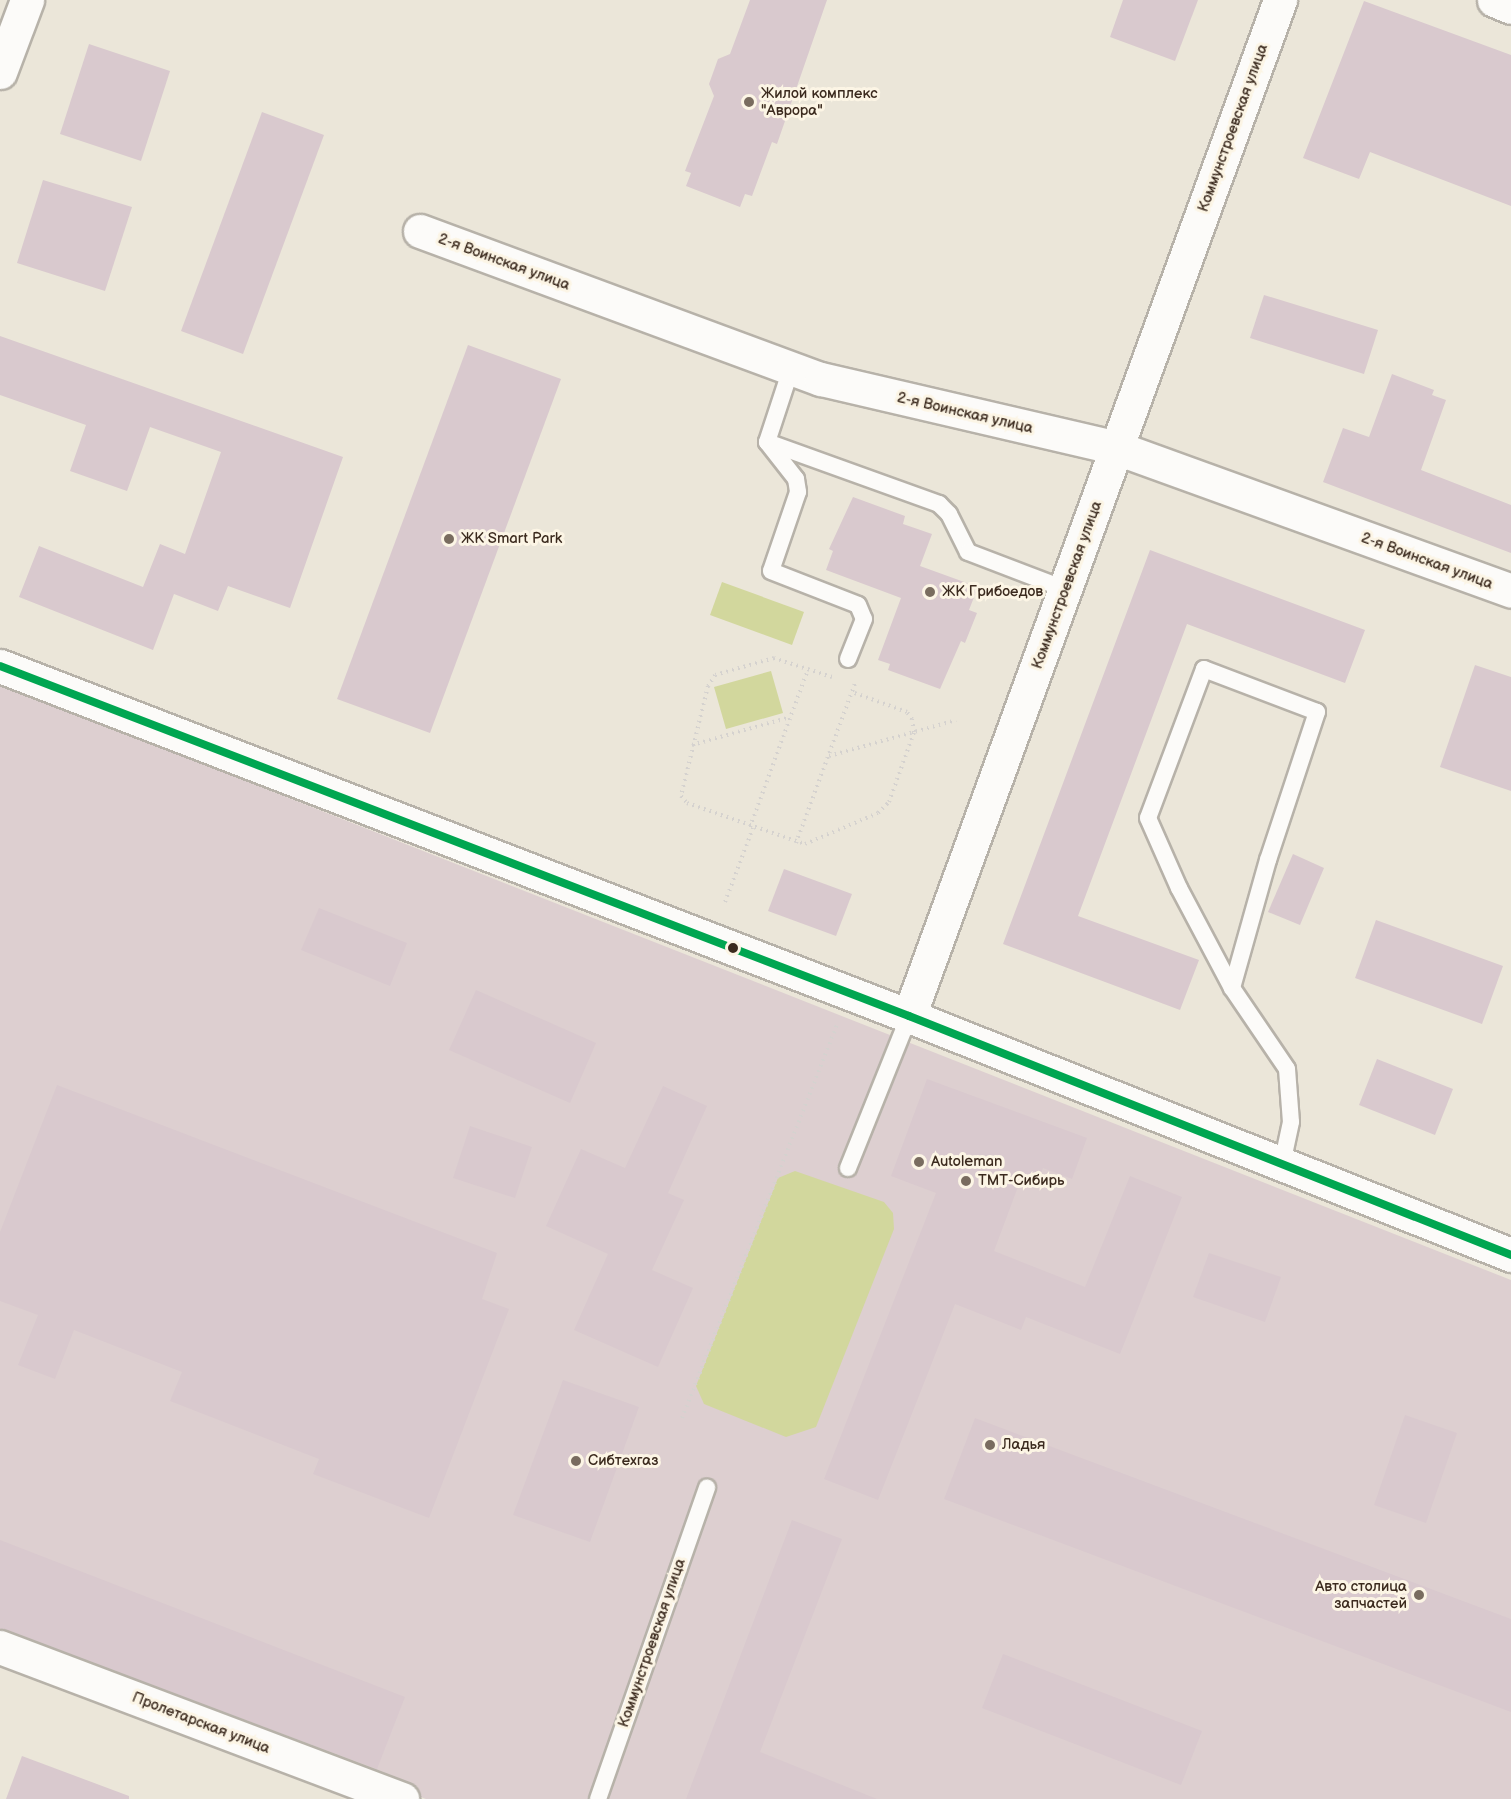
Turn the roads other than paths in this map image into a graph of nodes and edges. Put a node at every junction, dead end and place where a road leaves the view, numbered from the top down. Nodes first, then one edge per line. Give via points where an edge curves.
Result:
1 (27, 0) edge
2 (1280, 0) edge
3 (1494, 0) edge
4 (1511, 7) edge
5 (0, 72) edge
6 (420, 231) dead end
7 (791, 369) junction
8 (767, 442) junction
9 (1117, 448) junction
10 (1065, 589) junction
11 (1511, 591) edge
12 (848, 659) dead end
13 (0, 666) edge
14 (1232, 988) junction
15 (909, 1016) junction
16 (1282, 1164) junction
17 (849, 1168) dead end
18 (1511, 1255) edge
19 (707, 1487) dead end
20 (0, 1647) edge
21 (402, 1799) edge
22 (598, 1799) edge

1 - 5 street
2 - 9 street, Коммунстроевская улица
3 - 4 street
6 - 7 street, 2-я Воинская улица
7 - 8 lane
7 - 9 street, 2-я Воинская улица
8 - 10 lane via 939,504 949,514 968,552
8 - 12 lane via 798,485 771,572 858,605 864,619
9 - 10 street, Коммунстроевская улица
9 - 11 street, 2-я Воинская улица
10 - 15 street, Коммунстроевская улица
13 - 15 street
14 - 14 lane via 1179,888 1148,818 1204,669 1317,712 1268,860
14 - 16 lane via 1287,1069 1291,1122
15 - 16 street
15 - 17 lane, Коммунстроевская улица
16 - 18 street
19 - 22 lane, Коммунстроевская улица
20 - 21 street, Пролетарская улица

